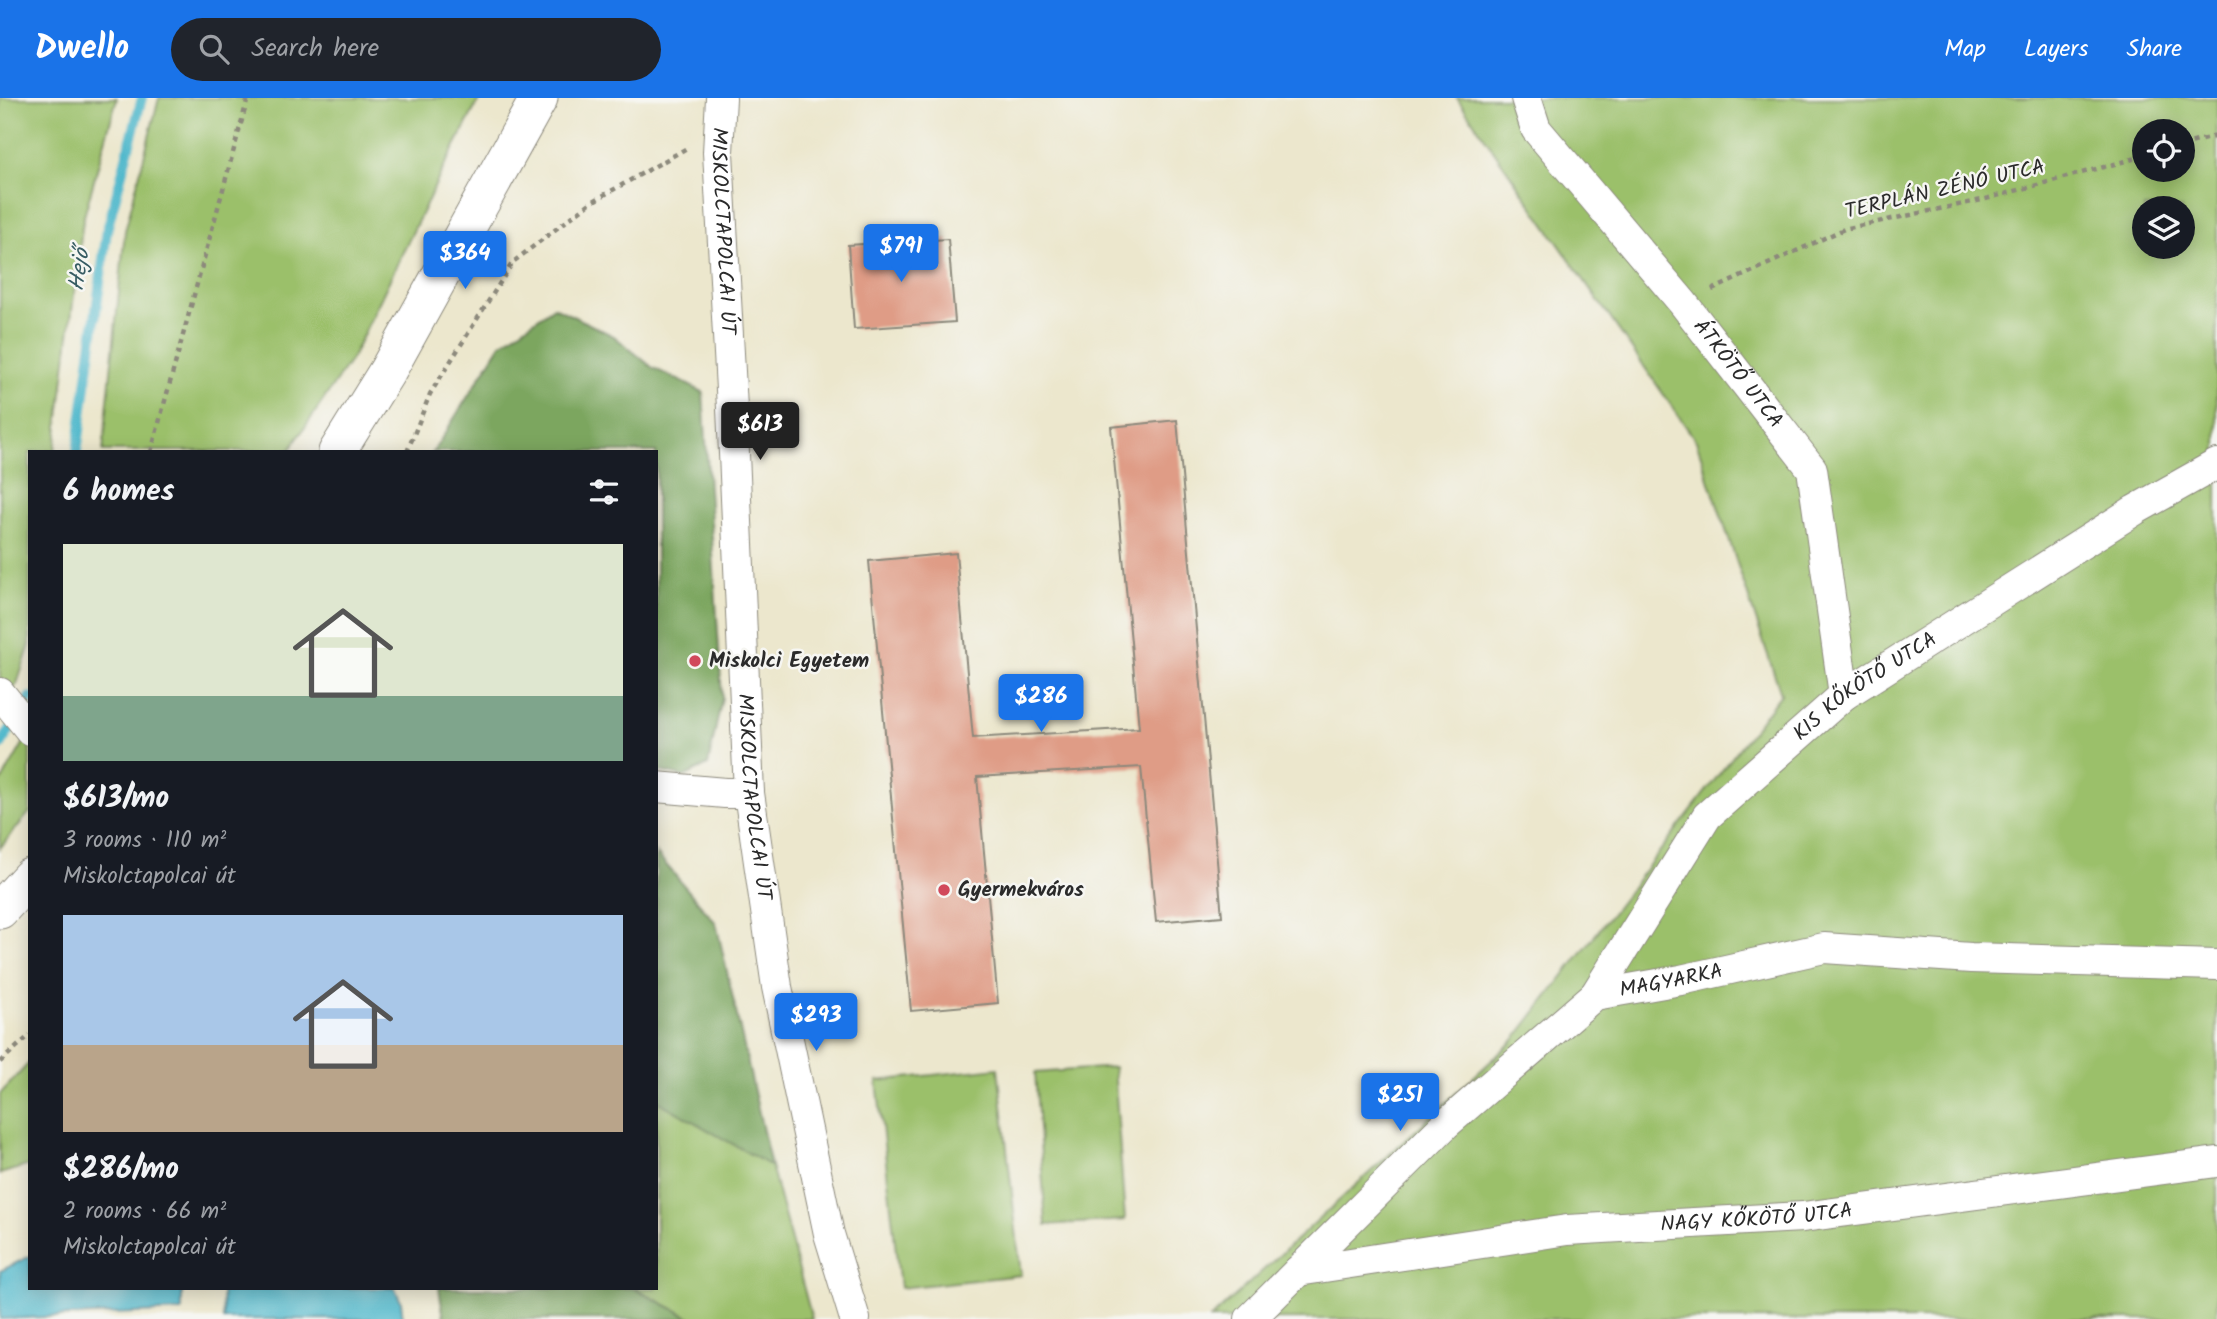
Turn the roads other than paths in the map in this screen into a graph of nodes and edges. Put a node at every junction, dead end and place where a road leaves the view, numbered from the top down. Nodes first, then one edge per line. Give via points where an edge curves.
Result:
1 (539, 98) edge
2 (721, 98) edge
3 (1526, 98) edge
4 (338, 450) edge
5 (2217, 464) edge
6 (0, 691) edge
7 (1844, 695) junction
8 (28, 719) edge
9 (28, 727) edge
10 (658, 787) edge
11 (749, 793) junction
12 (28, 879) edge
13 (0, 910) edge
14 (2217, 965) edge
15 (1595, 995) junction
16 (2217, 1162) edge
17 (1298, 1271) junction
18 (855, 1319) edge
19 (1250, 1319) edge

1 - 4 street via 388,370
2 - 11 street, MISKOLCTAPOLCAI ÚT via 718,152
3 - 7 street, ÁTKÖTŐ UTCA via 1536,129 1683,303 1812,469
5 - 7 street, KIS KŐKÖTŐ UTCA via 2135,510
6 - 8 street
6 - 9 street
7 - 15 street, KIS KŐKÖTŐ UTCA via 1707,816
10 - 11 street
11 - 18 street, MISKOLCTAPOLCAI ÚT via 777,987 829,1234
12 - 13 street
14 - 15 street, MAGYARKA via 1972,958 1824,948
15 - 17 street, MAGYARKA via 1445,1125
16 - 17 street, NAGY KŐKÖTŐ UTCA via 1803,1217 1567,1230
17 - 19 street, MAGYARKA

